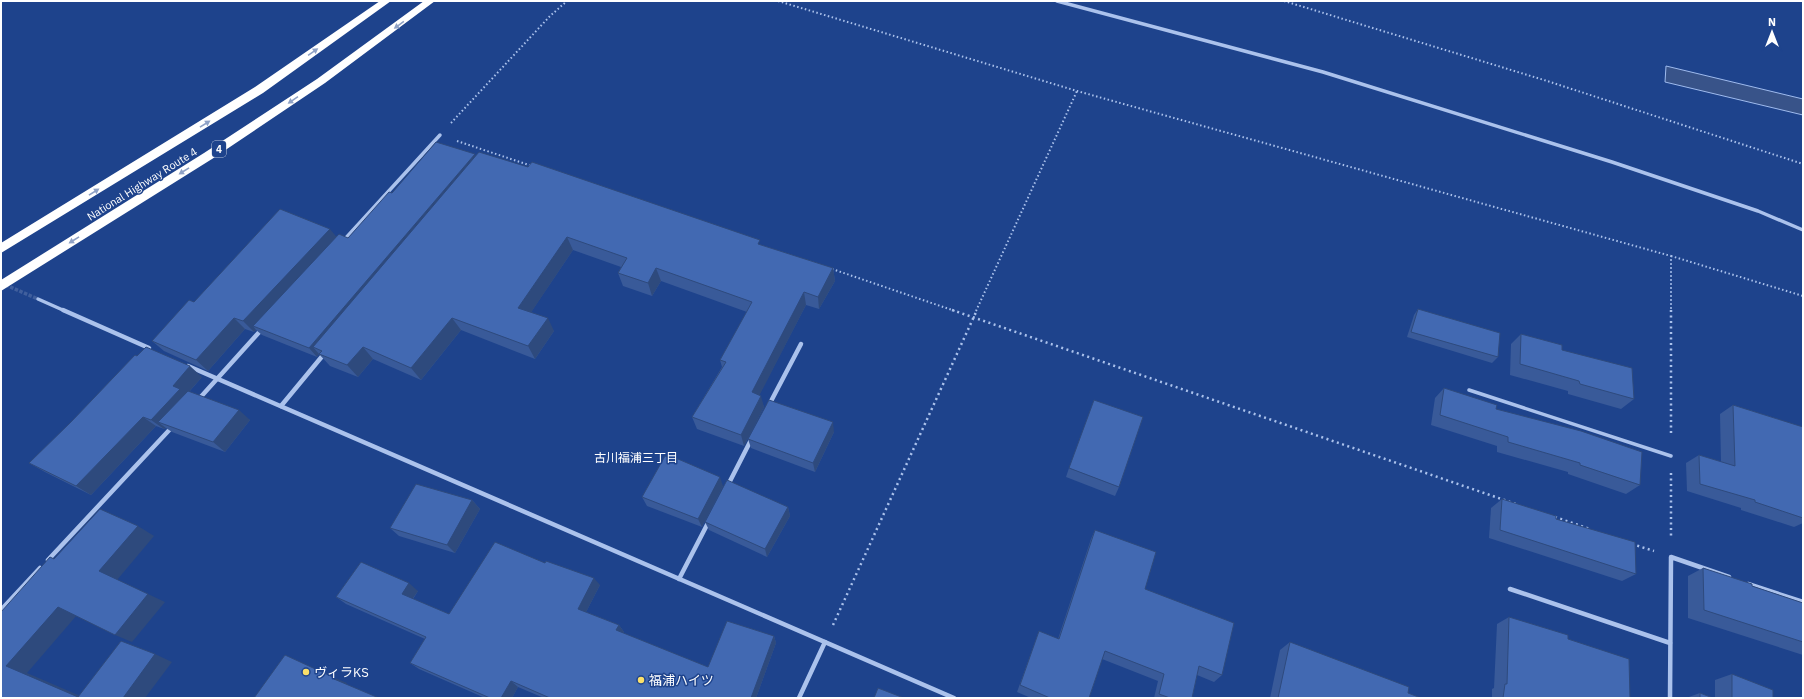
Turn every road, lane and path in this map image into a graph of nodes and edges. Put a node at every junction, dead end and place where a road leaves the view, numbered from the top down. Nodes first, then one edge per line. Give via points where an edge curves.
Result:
1 (386, 1) edge
2 (430, 1) edge
3 (567, 1) edge
4 (778, 1) edge
5 (1057, 1) edge
6 (1284, 1) edge
7 (1077, 91) junction
8 (440, 135) junction
9 (1803, 164) edge
10 (538, 168) edge
11 (1803, 230) edge
12 (339, 245) edge
13 (1, 249) edge
14 (1671, 256) junction
15 (831, 269) edge
16 (1, 286) edge
17 (1803, 296) edge
18 (38, 298) tunnel mouth
19 (974, 318) junction
20 (265, 327) edge
21 (801, 344) dead end
22 (153, 350) edge
23 (326, 352) edge
24 (181, 363) edge
25 (217, 379) junction
26 (1469, 390) dead end
27 (196, 402) edge
28 (281, 406) junction
29 (765, 413) edge
30 (179, 420) edge
31 (754, 434) edge
32 (1671, 456) junction
33 (726, 489) edge
34 (1521, 506) edge
35 (1551, 516) edge
36 (711, 517) edge
37 (1596, 531) edge
38 (1626, 542) edge
39 (1671, 557) junction
40 (679, 579) junction
41 (1737, 580) edge
42 (1744, 582) edge
43 (1510, 589) dead end
44 (1803, 602) edge
45 (1, 610) edge
46 (825, 642) junction
47 (1670, 643) junction
48 (799, 698) edge
49 (954, 698) edge
50 (1670, 698) edge

13 -> 1 highway, National Highway Route 4 via 259,90
2 -> 16 highway, National Highway Route 4 / 4 via 321,81 248,130
3 - 8 path via 550,16
4 - 7 path
5 - 11 street via 1352,81 1620,164 1758,211
6 - 9 path via 1434,44
7 - 14 path
7 - 19 path
8 - 10 path
8 - 12 street
14 - 17 path
14 - 32 path
15 - 19 path
18 - 22 street
19 - 34 path
19 - 46 path
20 - 25 street
21 - 29 street
23 - 28 street
24 - 25 street
25 - 27 street
25 - 28 street
26 - 32 lane
28 - 40 street
30 - 45 street
31 - 33 street
32 - 39 path
35 - 37 path
36 - 40 street
38 - 39 path
39 - 41 street
39 - 47 street
40 - 46 street
42 - 44 street
43 - 47 street
46 - 48 street
46 - 49 street
47 - 50 street

